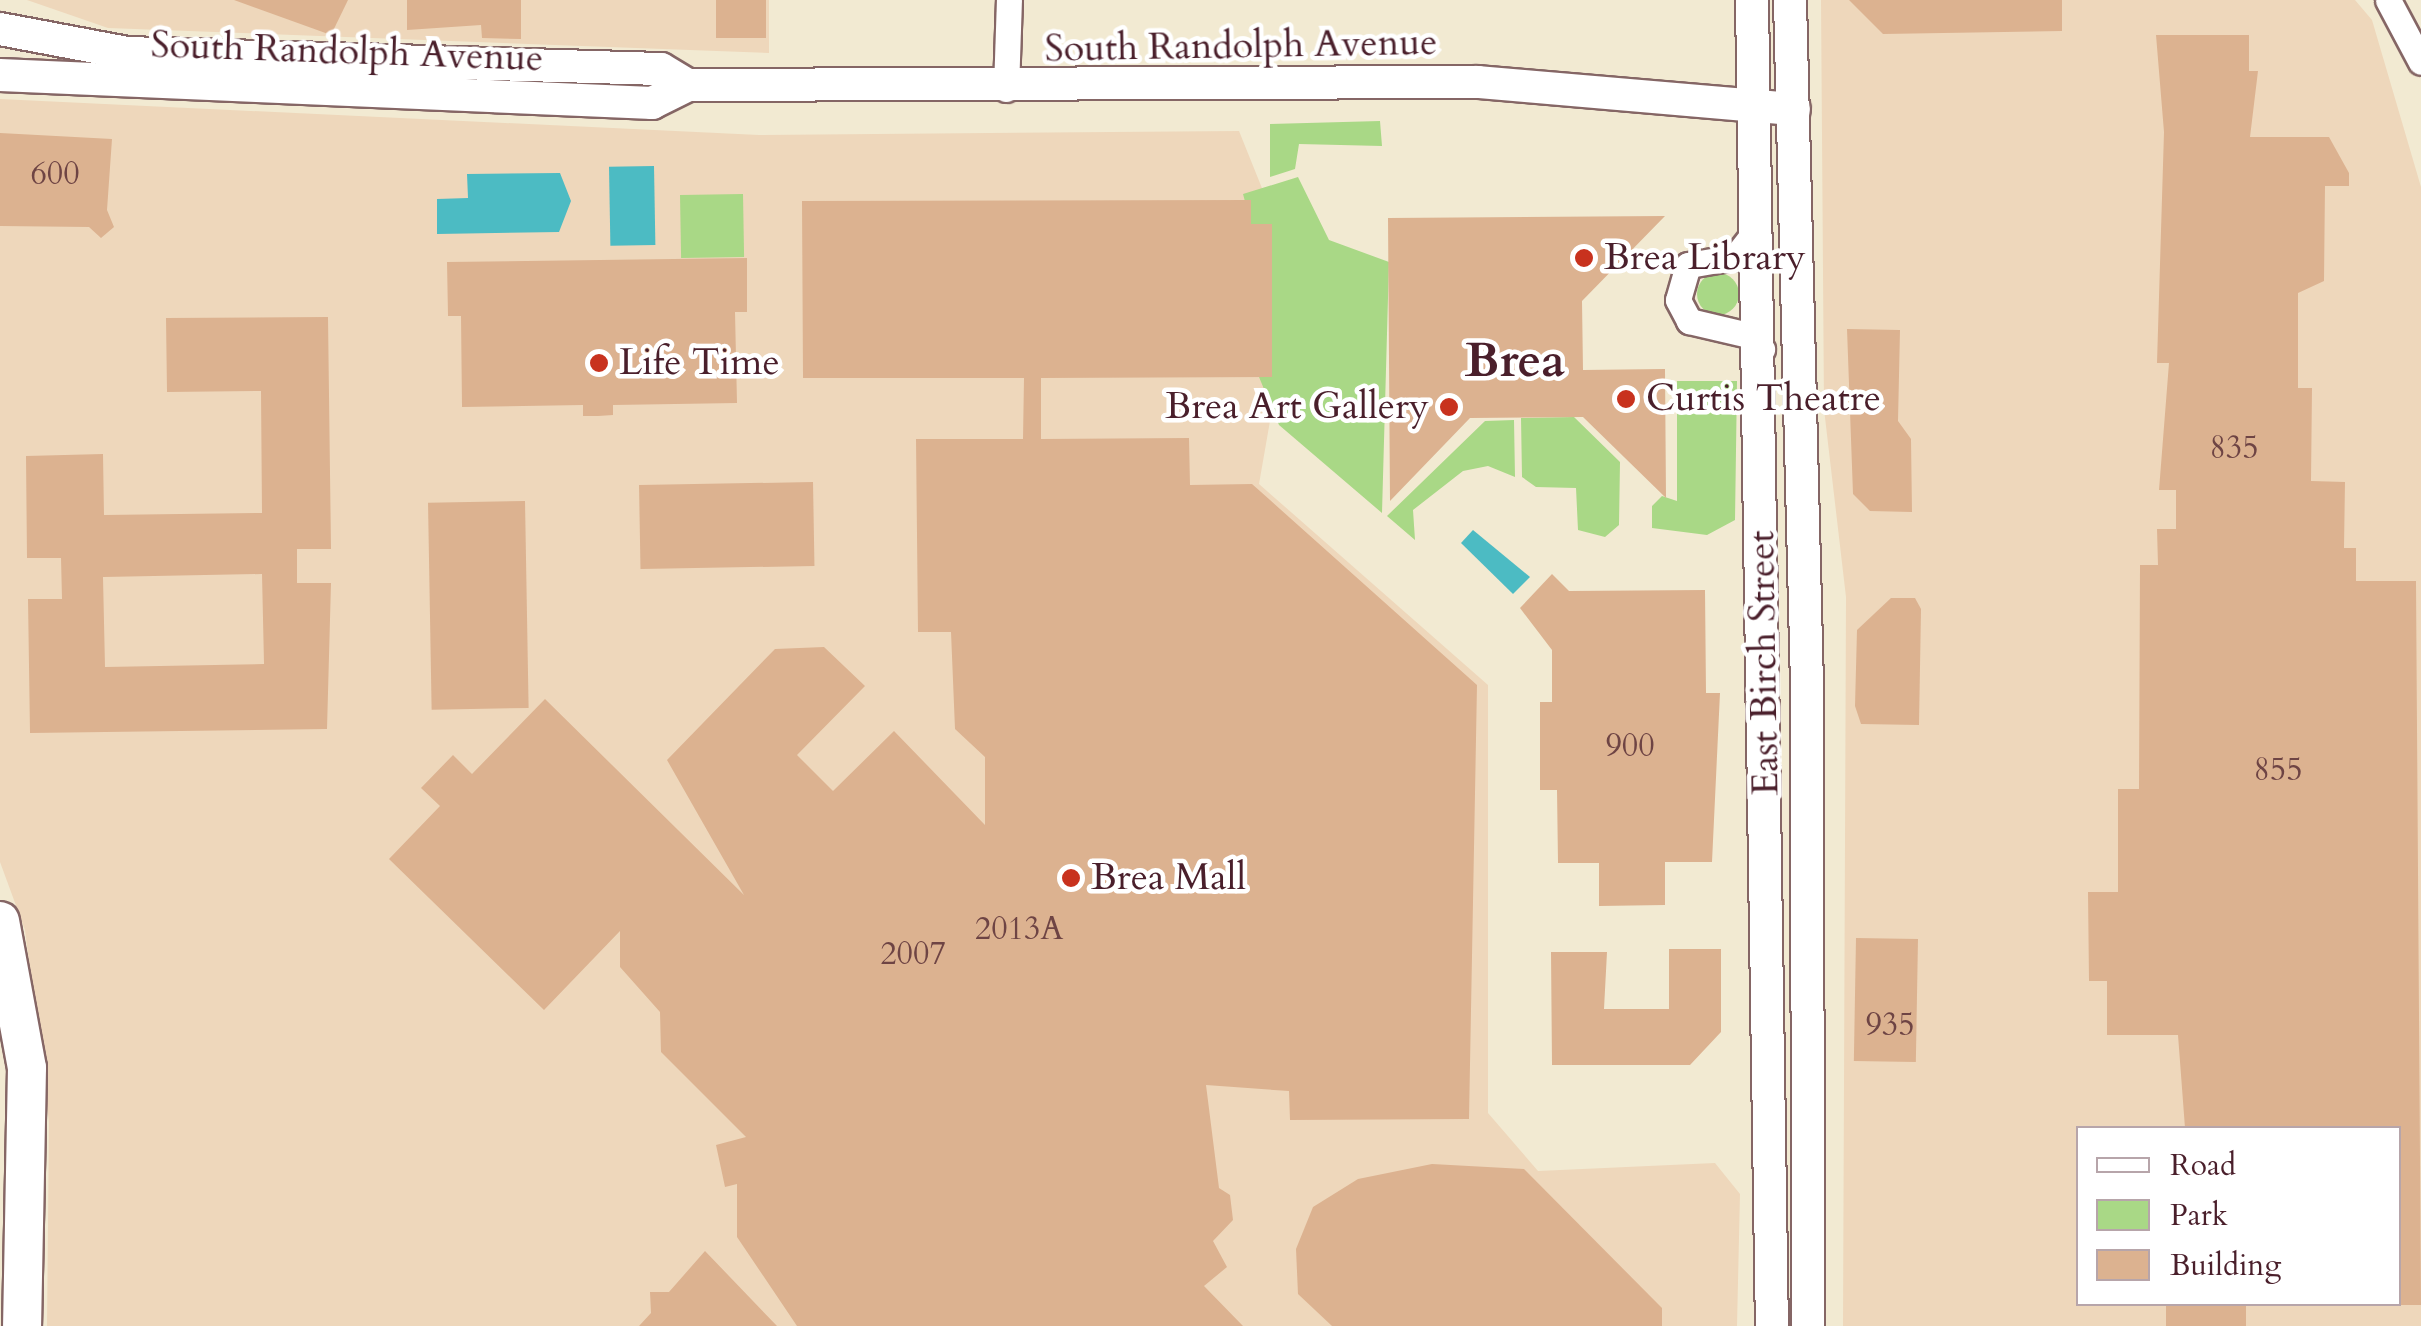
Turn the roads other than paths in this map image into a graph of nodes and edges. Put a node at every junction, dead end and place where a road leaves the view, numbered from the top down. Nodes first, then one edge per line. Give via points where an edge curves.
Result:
1 (1010, 0) edge
2 (1752, 0) edge
3 (1790, 0) edge
4 (2398, 6) edge
5 (0, 29) edge
6 (2421, 62) edge
7 (0, 75) edge
8 (688, 85) junction
9 (1006, 90) junction
10 (1756, 102) junction
11 (1794, 109) junction
12 (1758, 228) junction
13 (1762, 350) junction
14 (0, 921) edge
15 (22, 1326) edge
16 (1772, 1326) edge
17 (1808, 1326) edge

1 - 9 street
2 - 10 street, East Birch Street
3 - 11 street, East Birch Street
4 - 6 street
5 - 8 street, South Randolph Avenue via 127,53 661,69
7 - 8 street, South Randolph Avenue via 652,103
8 - 9 street, South Randolph Avenue
9 - 10 street, South Randolph Avenue via 1478,82
10 - 11 street, South Randolph Avenue
10 - 12 street, East Birch Street
11 - 17 street, East Birch Street
12 - 13 street, East Birch Street
12 - 13 street via 1735,257 1688,265 1678,300 1688,320 1753,336
13 - 16 street, East Birch Street
14 - 15 main road via 26,1068

